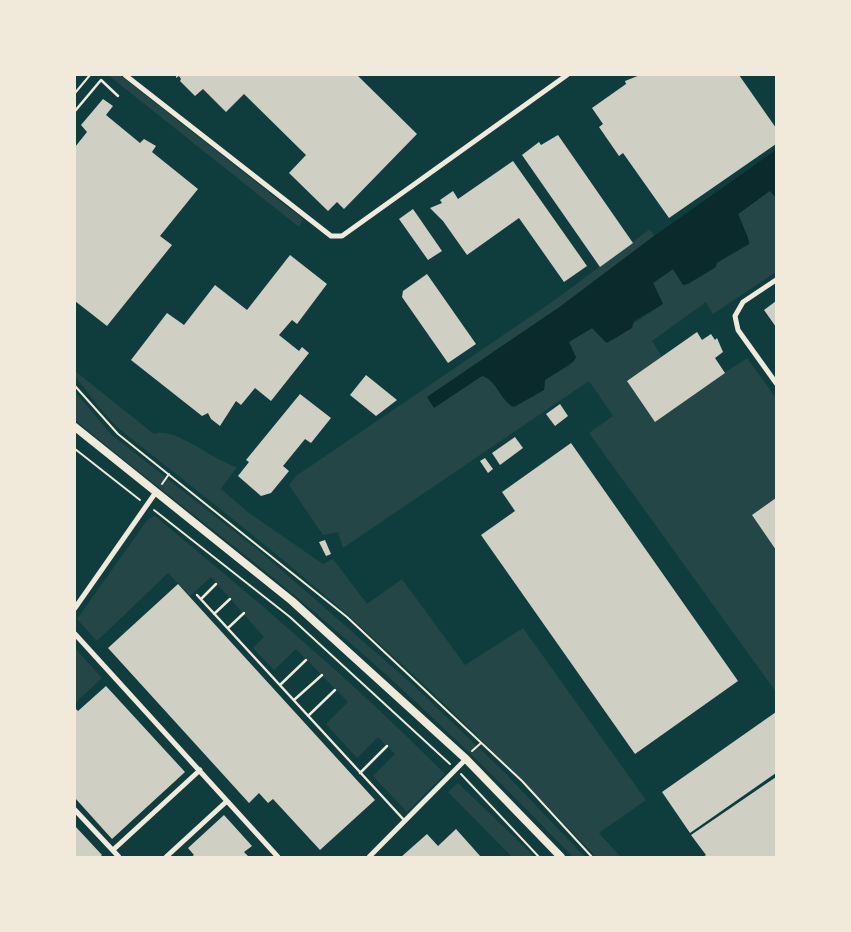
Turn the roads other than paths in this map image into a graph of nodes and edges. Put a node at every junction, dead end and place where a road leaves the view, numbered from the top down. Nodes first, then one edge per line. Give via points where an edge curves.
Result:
1 (125, 75) edge
2 (567, 75) edge
3 (118, 96) dead end
4 (75, 110) edge
5 (776, 280) edge
6 (776, 383) edge
7 (75, 427) edge
8 (156, 492) junction
9 (216, 584) dead end
10 (197, 595) dead end
11 (201, 599) junction
12 (230, 599) dead end
13 (75, 608) edge
14 (244, 613) dead end
15 (214, 614) junction
16 (228, 628) junction
17 (75, 634) edge
18 (306, 660) dead end
19 (322, 675) dead end
20 (280, 685) junction
21 (336, 690) dead end
22 (294, 700) junction
23 (308, 716) junction
24 (387, 746) dead end
25 (466, 759) junction
26 (200, 770) junction
27 (360, 773) junction
28 (227, 801) junction
29 (75, 810) edge
30 (405, 821) junction
31 (112, 850) junction
32 (119, 857) edge
33 (166, 857) edge
34 (278, 857) edge
35 (369, 857) edge
36 (561, 857) edge

1 - 2 street via 331,236 342,236
3 - 4 lane via 101,80
5 - 6 street via 743,302 735,316 738,330
7 - 8 main road
8 - 13 street
8 - 25 main road via 292,601
9 - 11 lane
10 - 11 lane
11 - 15 lane
12 - 15 lane
14 - 16 lane
15 - 16 lane
16 - 20 lane
17 - 26 street
18 - 20 lane
19 - 22 lane
20 - 22 lane
21 - 23 lane
22 - 23 lane
23 - 27 lane
24 - 27 lane
25 - 30 street
25 - 36 main road
26 - 28 street
26 - 31 street
27 - 30 lane
28 - 33 street
28 - 34 street
29 - 31 street
30 - 35 street
31 - 32 street

